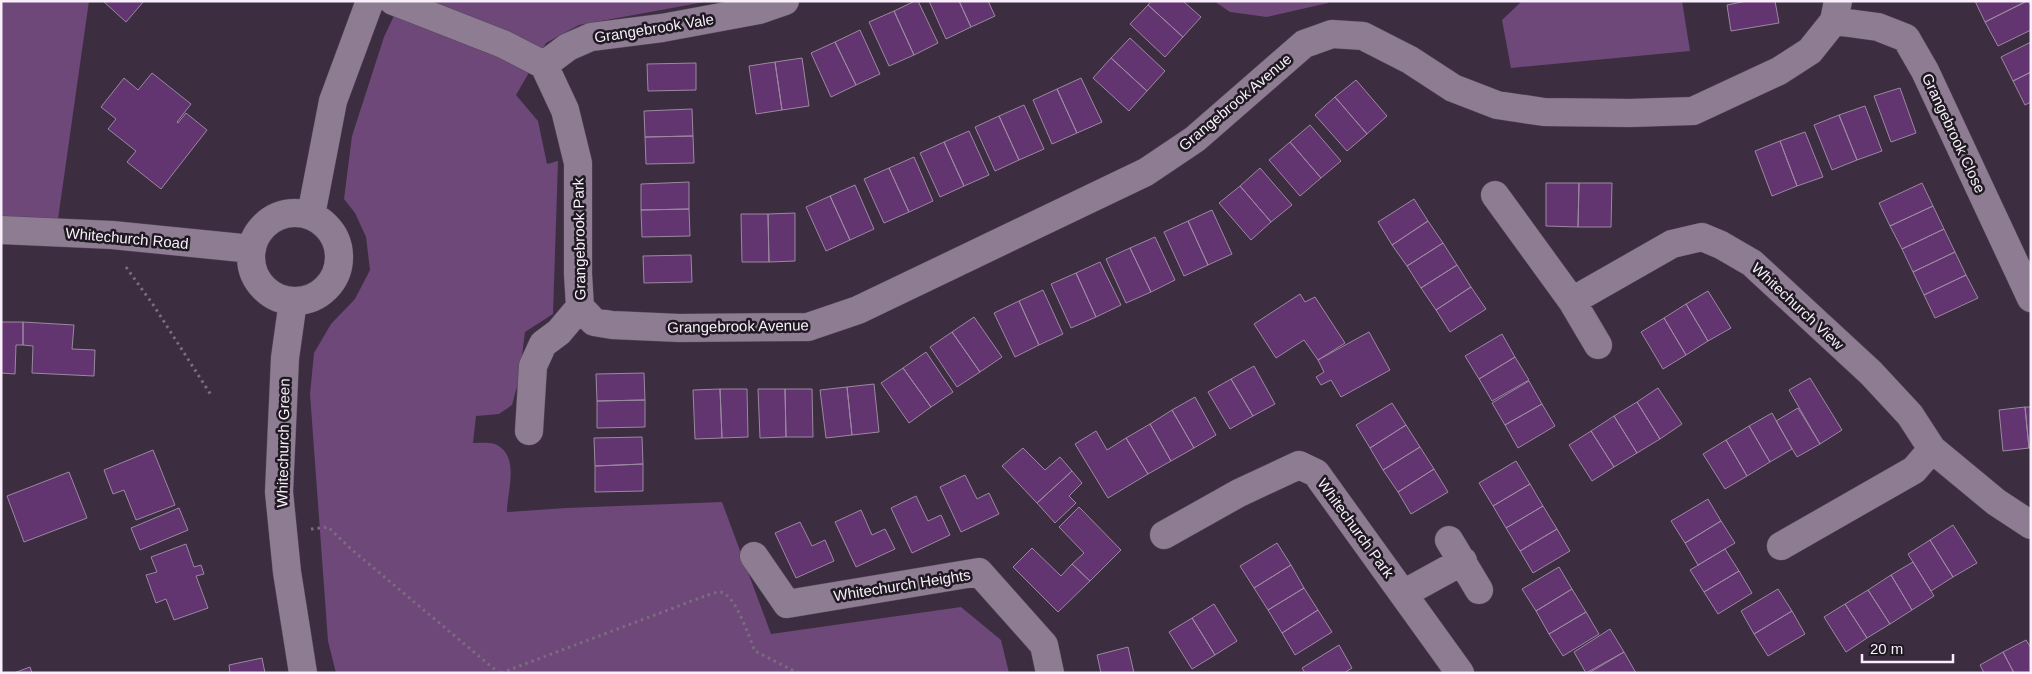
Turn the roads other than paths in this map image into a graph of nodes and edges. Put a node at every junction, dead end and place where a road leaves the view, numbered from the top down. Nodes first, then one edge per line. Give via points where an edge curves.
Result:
1 (370, 1) edge
2 (393, 1) edge
3 (785, 1) edge
4 (1836, 11) edge
5 (544, 66) junction
6 (1495, 195) dead end
7 (311, 214) junction
8 (1, 230) edge
9 (252, 249) junction
10 (2031, 298) edge
11 (293, 301) junction
12 (1572, 302) junction
13 (580, 307) junction
14 (1598, 345) dead end
15 (529, 431) dead end
16 (1932, 449) junction
17 (2031, 526) edge
18 (1164, 536) dead end
19 (1781, 546) dead end
20 (754, 556) dead end
21 (1479, 590) dead end
22 (1403, 594) junction
23 (303, 673) edge
24 (1050, 673) edge
25 (1460, 673) edge

1 - 7 street via 333,101
2 - 5 street via 503,44
3 - 5 street, Grangebrook Vale via 759,10 662,28 591,37 568,47
4 - 10 street, Grangebrook Close via 1906,38 1925,71
4 - 13 street, Grangebrook Avenue via 1810,50 1779,71 1694,111 1544,112 1497,105 1452,88 1410,60 1363,36 1332,34 1304,44 1195,139 1146,172 858,310 808,327 679,328 603,324 594,322
5 - 13 street, Grangebrook Park via 565,110 578,163
6 - 12 street
7 - 9 street via 285,213 273,218 263,226
7 - 11 street via 332,232 340,259 330,285 306,300
8 - 9 street, Whitechurch Road via 112,235
9 - 11 street via 256,278 265,290 278,298
11 - 23 street, Whitechurch Green via 285,358 279,492 287,572
12 - 14 street
12 - 16 street, Whitechurch View via 1672,244 1702,237 1752,263 1871,373 1910,415
13 - 15 street, Grangebrook Park via 559,332 543,344 533,366
16 - 17 street, Whitechurch View via 1996,502
16 - 19 street via 1914,470
18 - 22 street, Whitechurch Park via 1239,493 1299,465 1316,473 1330,490
20 - 24 street, Whitechurch Heights via 787,604 979,572 1044,645
21 - 22 street via 1456,550
22 - 25 street, Whitechurch Park

